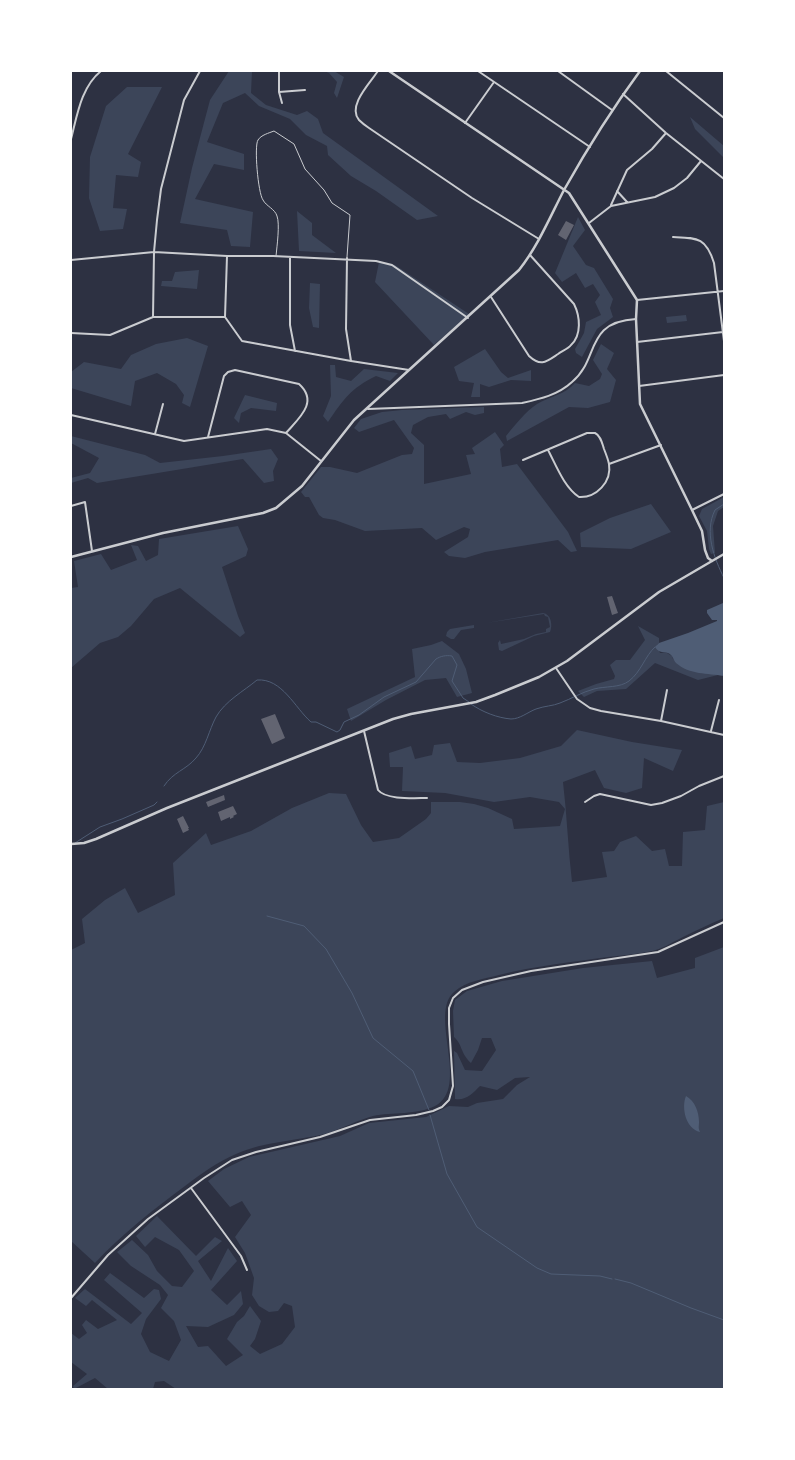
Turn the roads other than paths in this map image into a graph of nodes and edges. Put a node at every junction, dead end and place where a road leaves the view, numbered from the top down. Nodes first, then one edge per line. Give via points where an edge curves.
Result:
1 (101, 71) edge
2 (200, 71) edge
3 (279, 71) edge
4 (378, 71) edge
5 (389, 71) edge
6 (478, 71) edge
7 (558, 71) edge
8 (640, 71) edge
9 (666, 71) edge
10 (494, 82) junction
11 (305, 90) dead end
12 (279, 92) junction
13 (623, 94) junction
14 (282, 104) dead end
15 (612, 110) junction
16 (724, 118) edge
17 (465, 123) junction
18 (666, 133) junction
19 (71, 140) edge
20 (590, 147) junction
21 (701, 161) junction
22 (724, 179) edge
23 (564, 190) junction
24 (617, 191) junction
25 (627, 202) junction
26 (611, 206) junction
27 (589, 223) junction
28 (673, 236) dead end
29 (539, 238) junction
30 (154, 252) junction
31 (530, 255) junction
32 (227, 256) junction
33 (276, 256) junction
34 (290, 257) junction
35 (347, 258) junction
36 (71, 260) edge
37 (724, 291) edge
38 (717, 292) junction
39 (491, 297) junction
40 (637, 300) junction
41 (153, 317) junction
42 (225, 317) junction
43 (468, 318) junction
44 (636, 319) junction
45 (723, 332) junction
46 (71, 333) edge
47 (724, 341) edge
48 (637, 342) junction
49 (295, 351) junction
50 (350, 361) junction
51 (410, 370) junction
52 (724, 375) edge
53 (639, 386) junction
54 (163, 404) dead end
55 (368, 408) junction
56 (71, 415) edge
57 (286, 433) junction
58 (155, 434) junction
59 (208, 437) junction
60 (661, 445) junction
61 (548, 450) junction
62 (523, 460) dead end
63 (321, 461) junction
64 (609, 464) junction
65 (724, 494) edge
66 (71, 506) edge
67 (692, 510) junction
68 (92, 551) junction
69 (724, 554) edge
70 (71, 557) edge
71 (712, 561) junction
72 (556, 668) junction
73 (667, 690) dead end
74 (719, 700) dead end
75 (661, 721) junction
76 (364, 730) junction
77 (711, 731) junction
78 (724, 735) edge
79 (724, 776) edge
80 (427, 798) dead end
81 (585, 802) dead end
82 (71, 844) edge
83 (724, 922) edge
84 (191, 1188) junction
85 (247, 1270) dead end
86 (71, 1298) edge

1 - 19 street via 91,80 82,98
2 - 30 street via 184,100 172,143 161,189
3 - 12 street
4 - 29 street via 356,104 359,120 472,198
5 - 17 street
6 - 10 street
7 - 15 street
8 - 13 street
9 - 16 street
10 - 17 street
10 - 20 street
11 - 12 street
12 - 14 street
13 - 15 street
13 - 18 street
15 - 20 street
17 - 23 street
18 - 21 street
18 - 24 street via 627,170
20 - 23 street
21 - 22 street
21 - 25 street via 687,178 674,188 655,197
23 - 27 street via 569,193
23 - 29 street
24 - 25 street
24 - 26 street
25 - 26 street
26 - 27 street
27 - 40 street
28 - 38 street via 691,237 708,248 714,263
29 - 31 street
30 - 32 street
30 - 36 street
30 - 41 street
31 - 39 street via 519,270
31 - 39 street via 574,304 578,312 580,322 572,345 548,361 536,362 529,356
32 - 33 street
32 - 42 street
33 - 34 street
33 - 35 lane via 277,215 263,202 257,179 257,144 261,137 274,131 294,144 305,169 324,190 332,204 350,215
34 - 35 street
34 - 49 street via 290,325
35 - 43 street via 376,260 392,265
35 - 50 street via 346,330
37 - 38 street
38 - 40 street
38 - 45 street
39 - 43 street
40 - 44 street
41 - 42 street
41 - 46 street via 110,335
42 - 49 street via 242,341
43 - 51 street
44 - 48 street
44 - 55 street via 613,324 603,331 596,339 582,371 573,382 544,398 518,403
45 - 47 street
45 - 48 street
48 - 53 street
49 - 50 street
50 - 51 street
51 - 55 street
52 - 53 street
53 - 60 street via 640,404
54 - 58 street
55 - 63 street via 354,420
56 - 58 street
57 - 59 street via 267,429
57 - 59 street via 305,410 308,399 306,390 299,384 235,370 224,376
57 - 63 street
58 - 59 street via 184,441
60 - 64 street
60 - 67 street
61 - 62 street
61 - 64 street via 587,433 595,433 600,438
61 - 64 street via 567,485 579,497 591,496 599,490 607,480
63 - 68 street via 302,486 276,508
65 - 67 street
66 - 68 street via 85,502
67 - 71 street via 702,531 708,558
68 - 70 street
69 - 71 street
71 - 72 street via 659,592
72 - 75 street via 571,692 590,708
72 - 76 street via 517,687 476,702 410,714
73 - 75 street
74 - 77 street
75 - 77 street
76 - 80 street via 381,794 391,797
76 - 82 street via 96,839
77 - 78 street
79 - 81 street via 662,803 651,805 600,794
83 - 84 street via 658,952 531,971 465,988 455,995 449,1008 453,1086 449,1100 442,1107 416,1115 376,1119 320,1137 245,1155 226,1164
84 - 85 street via 241,1256
84 - 86 street via 153,1216 108,1255

